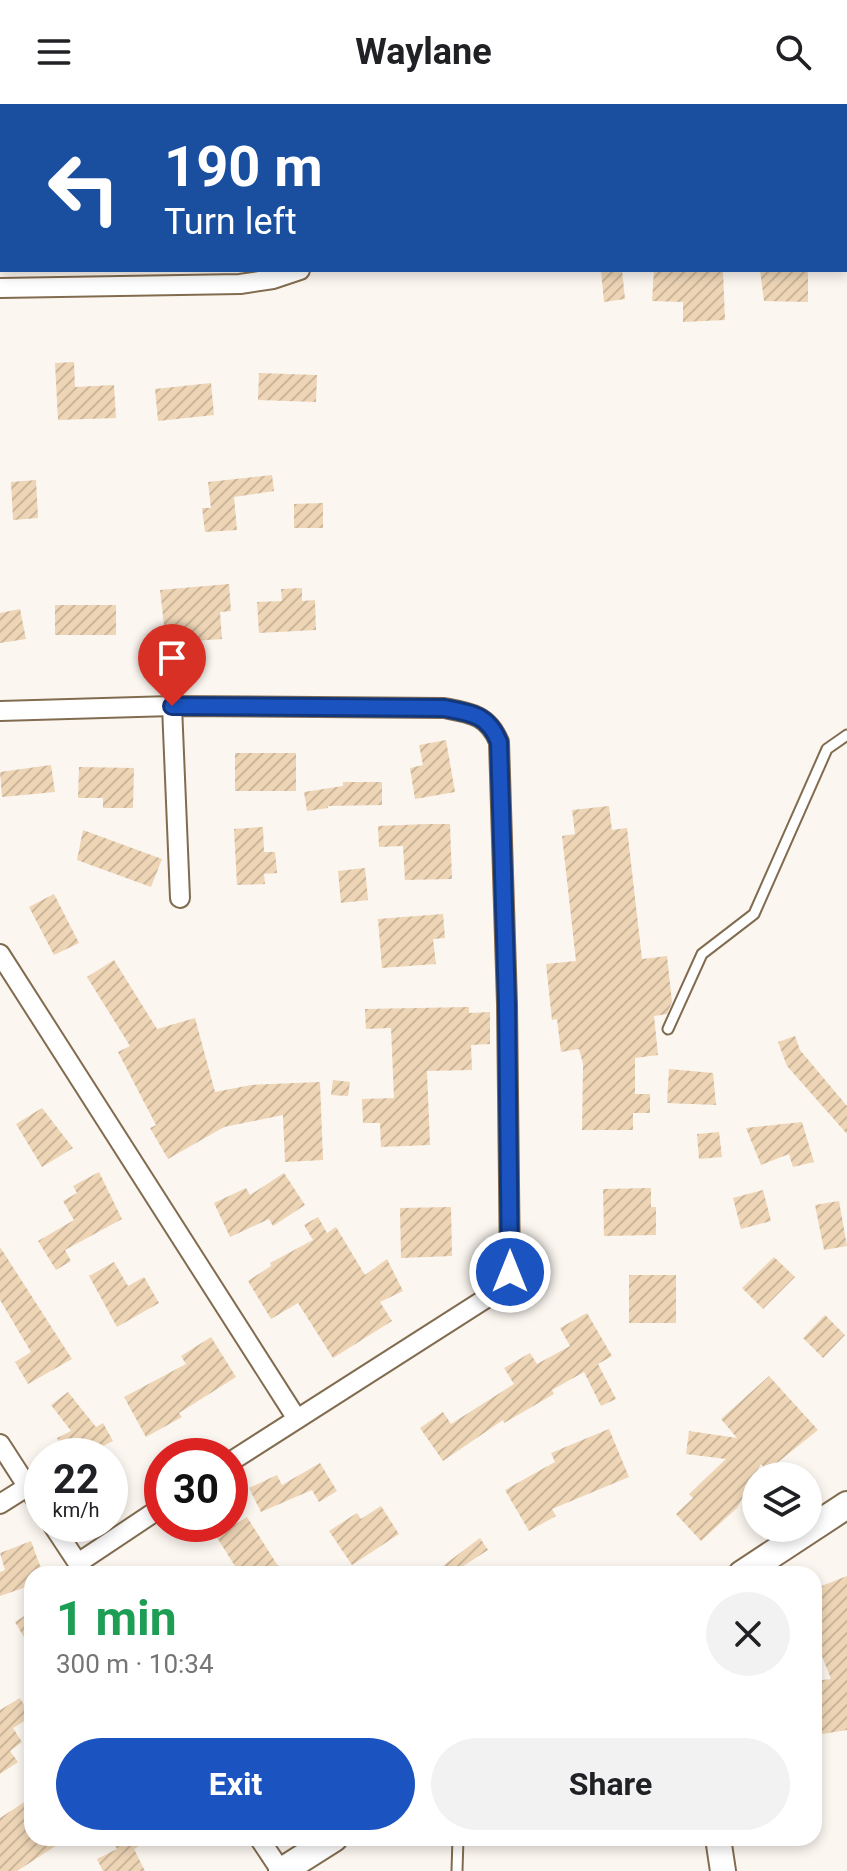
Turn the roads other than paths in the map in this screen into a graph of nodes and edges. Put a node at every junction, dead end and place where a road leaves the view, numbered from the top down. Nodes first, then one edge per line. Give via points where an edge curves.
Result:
1 (294, 272) edge
2 (0, 288) edge
3 (172, 706) junction
4 (0, 711) edge
5 (847, 735) edge
6 (180, 898) dead end
7 (0, 954) edge
8 (668, 1029) dead end
9 (297, 1419) junction
10 (0, 1444) edge
11 (248, 1450) edge
12 (24, 1482) edge
13 (24, 1489) edge
14 (0, 1504) edge
15 (847, 1505) edge
16 (144, 1521) edge
17 (64, 1542) edge
18 (81, 1566) edge
19 (85, 1566) edge
20 (754, 1566) edge
21 (264, 1846) edge
22 (321, 1846) edge
23 (458, 1846) edge
24 (719, 1846) edge
25 (281, 1871) edge
26 (457, 1871) edge
27 (723, 1871) edge

1 - 2 street via 240,284
3 - 4 street
3 - 6 street
3 - 9 street via 444,708 477,714 492,725 499,742 510,1272 485,1299
5 - 8 lane via 827,749 754,914 702,954
7 - 9 street
9 - 11 street
10 - 12 street
13 - 14 street
15 - 20 main road
16 - 19 street
17 - 18 street
21 - 25 street
22 - 25 main road
23 - 26 lane
24 - 27 street

